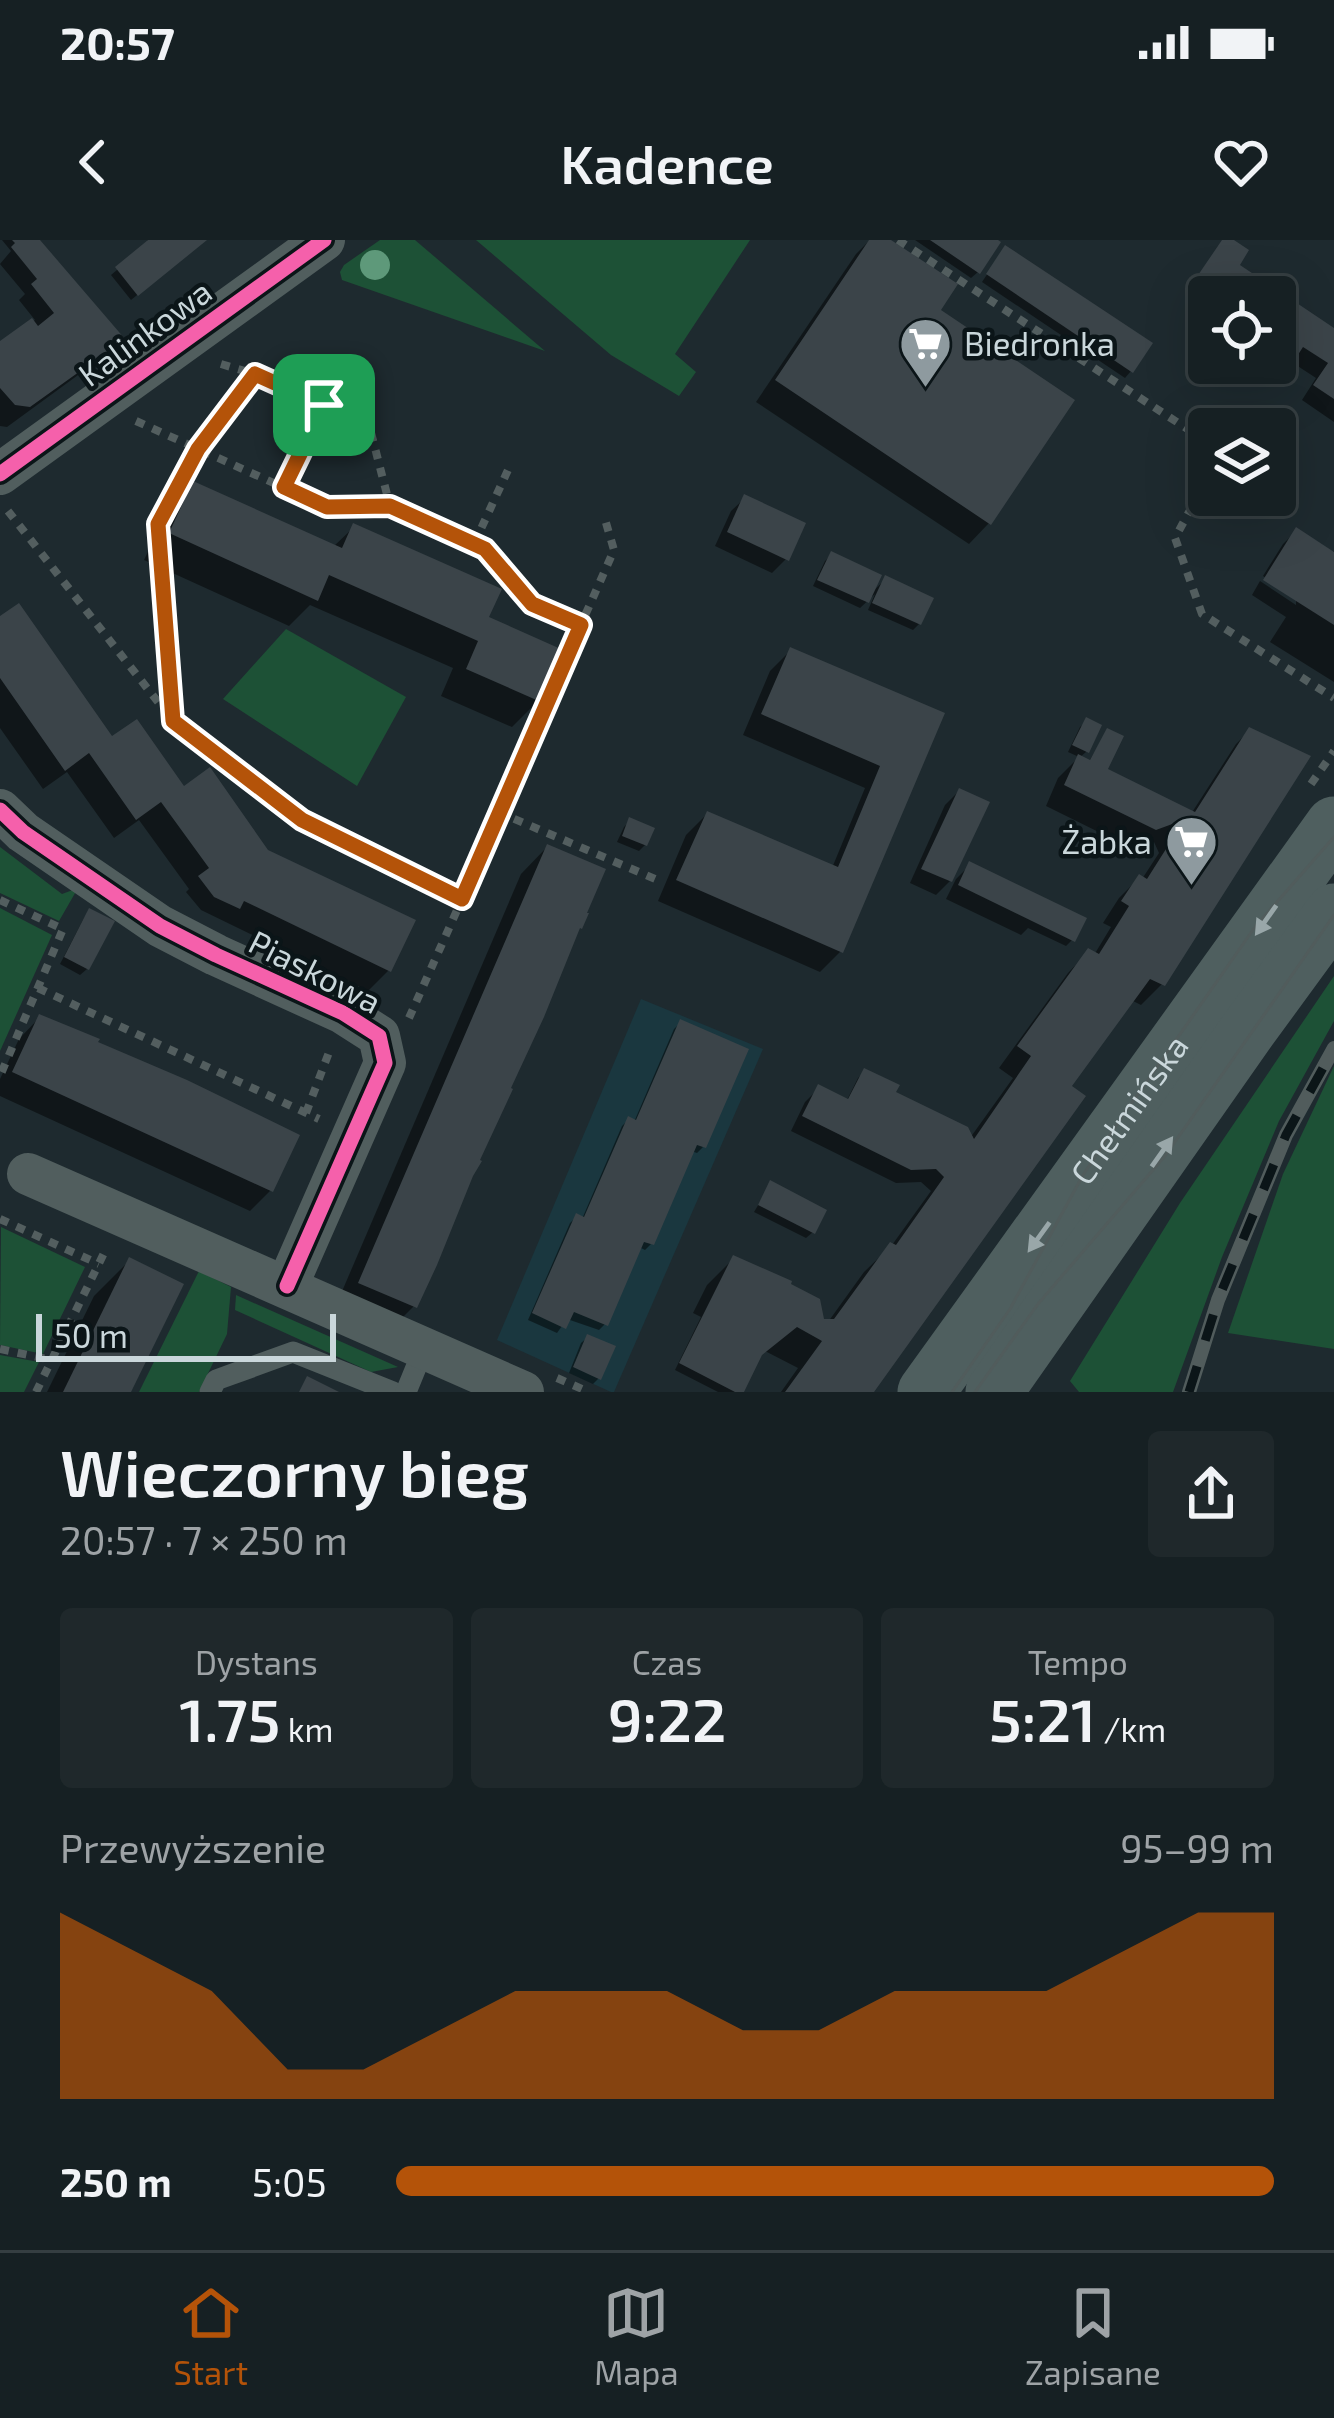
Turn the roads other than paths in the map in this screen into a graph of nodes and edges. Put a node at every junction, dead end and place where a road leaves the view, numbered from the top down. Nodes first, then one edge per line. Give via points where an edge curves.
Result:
1 (324, 240) edge
2 (6, 459) edge
3 (0, 810) edge
4 (1334, 825) edge
5 (1334, 912) edge
6 (28, 1174) dead end
7 (287, 1286) junction
8 (424, 1348) junction
9 (1010, 1386) edge
10 (210, 1392) edge
11 (393, 1392) edge
12 (406, 1392) edge
13 (523, 1392) edge
14 (926, 1392) edge

1 - 2 street, Kalinkowa
3 - 7 street, Piaskowa via 160,926 379,1036 385,1063
4 -> 14 main road, Chełmińska
9 -> 5 main road, Chełmińska
6 - 7 street
7 - 8 street
8 - 12 lane
8 - 13 street
10 - 11 lane via 216,1380 293,1352

